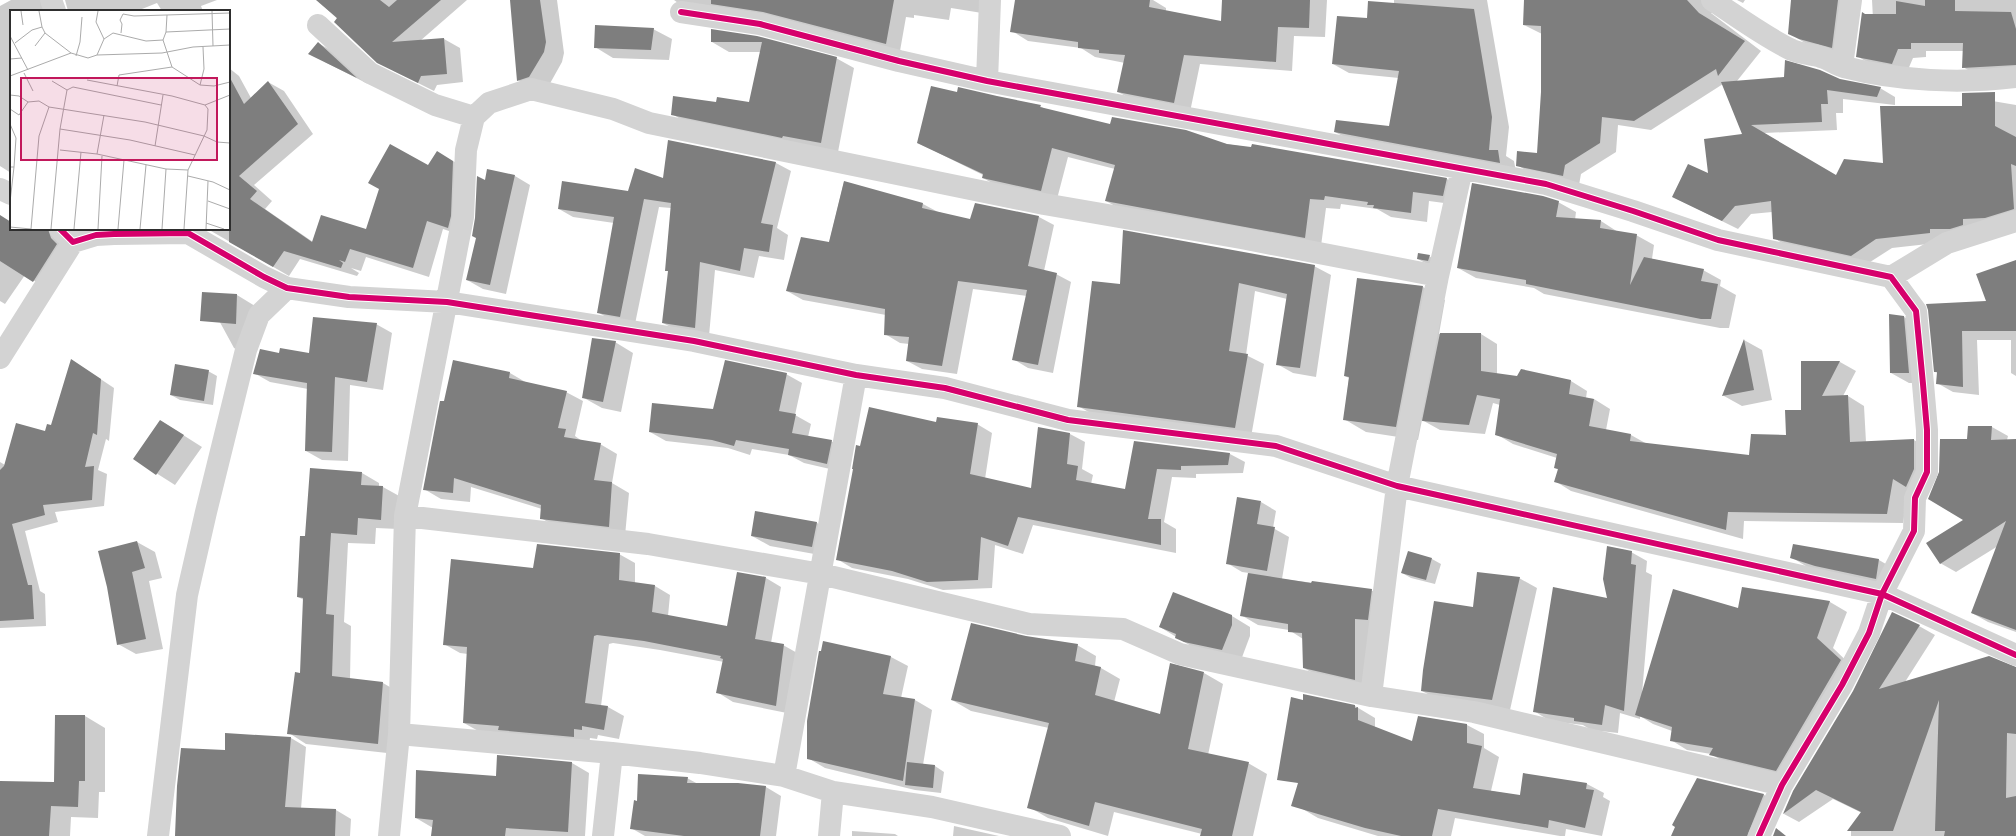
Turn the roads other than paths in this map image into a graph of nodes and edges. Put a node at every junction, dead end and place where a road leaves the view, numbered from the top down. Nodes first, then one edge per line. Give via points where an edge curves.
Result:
1 (51, 0) edge
2 (990, 0) edge
3 (1712, 0) edge
4 (1851, 0) edge
5 (55, 10) edge
6 (681, 12) dead end
7 (318, 25) dead end
8 (1842, 66) junction
9 (2016, 77) edge
10 (987, 81) junction
11 (474, 117) junction
12 (1462, 170) junction
13 (0, 189) edge
14 (10, 194) edge
15 (2016, 221) edge
16 (67, 236) edge
17 (1438, 276) junction
18 (1891, 277) junction
19 (288, 288) junction
20 (447, 302) junction
21 (0, 358) edge
22 (856, 375) junction
23 (1397, 486) junction
24 (405, 516) junction
25 (821, 574) junction
26 (1882, 594) junction
27 (2016, 656) edge
28 (1371, 696) junction
29 (400, 734) junction
30 (612, 753) junction
31 (784, 776) junction
32 (1782, 785) junction
33 (833, 792) junction
34 (158, 836) edge
35 (389, 836) edge
36 (604, 836) edge
37 (829, 836) edge
38 (1060, 836) edge
39 (1759, 836) edge

1 - 5 street
2 - 10 street
3 - 8 street via 1793,50 1822,57
4 - 8 street
6 - 10 street via 760,24 898,61
7 - 11 street via 370,73 435,105
8 - 9 street via 1870,73 1923,79 1984,81
10 - 12 street via 1282,134
11 - 17 street via 489,103 532,89 613,109 657,124 1044,204
11 - 20 street via 466,150 463,217
12 - 17 street
12 - 18 street via 1546,184 1718,240
13 - 14 street
15 - 18 street via 1947,243
16 - 19 street via 188,233
16 - 21 street
17 - 23 street
18 - 26 street via 1916,311 1926,422 1927,472 1915,498 1914,531
19 - 20 street via 349,297
19 - 34 street via 259,315 246,350 199,542 187,595
20 - 22 street via 694,341
20 - 24 street
22 - 23 street via 945,388 1068,420 1276,446
22 - 25 street
23 - 26 street
23 - 28 street
24 - 25 street via 648,544
24 - 29 street
25 - 28 street via 1029,624 1123,629 1180,654
25 - 31 street
26 - 27 street
26 - 32 street via 1869,633 1842,686
28 - 32 street via 1474,712
29 - 30 street
29 - 35 street
30 - 31 street
30 - 36 street
31 - 33 street
32 - 39 street
33 - 37 street
33 - 38 street via 932,807

